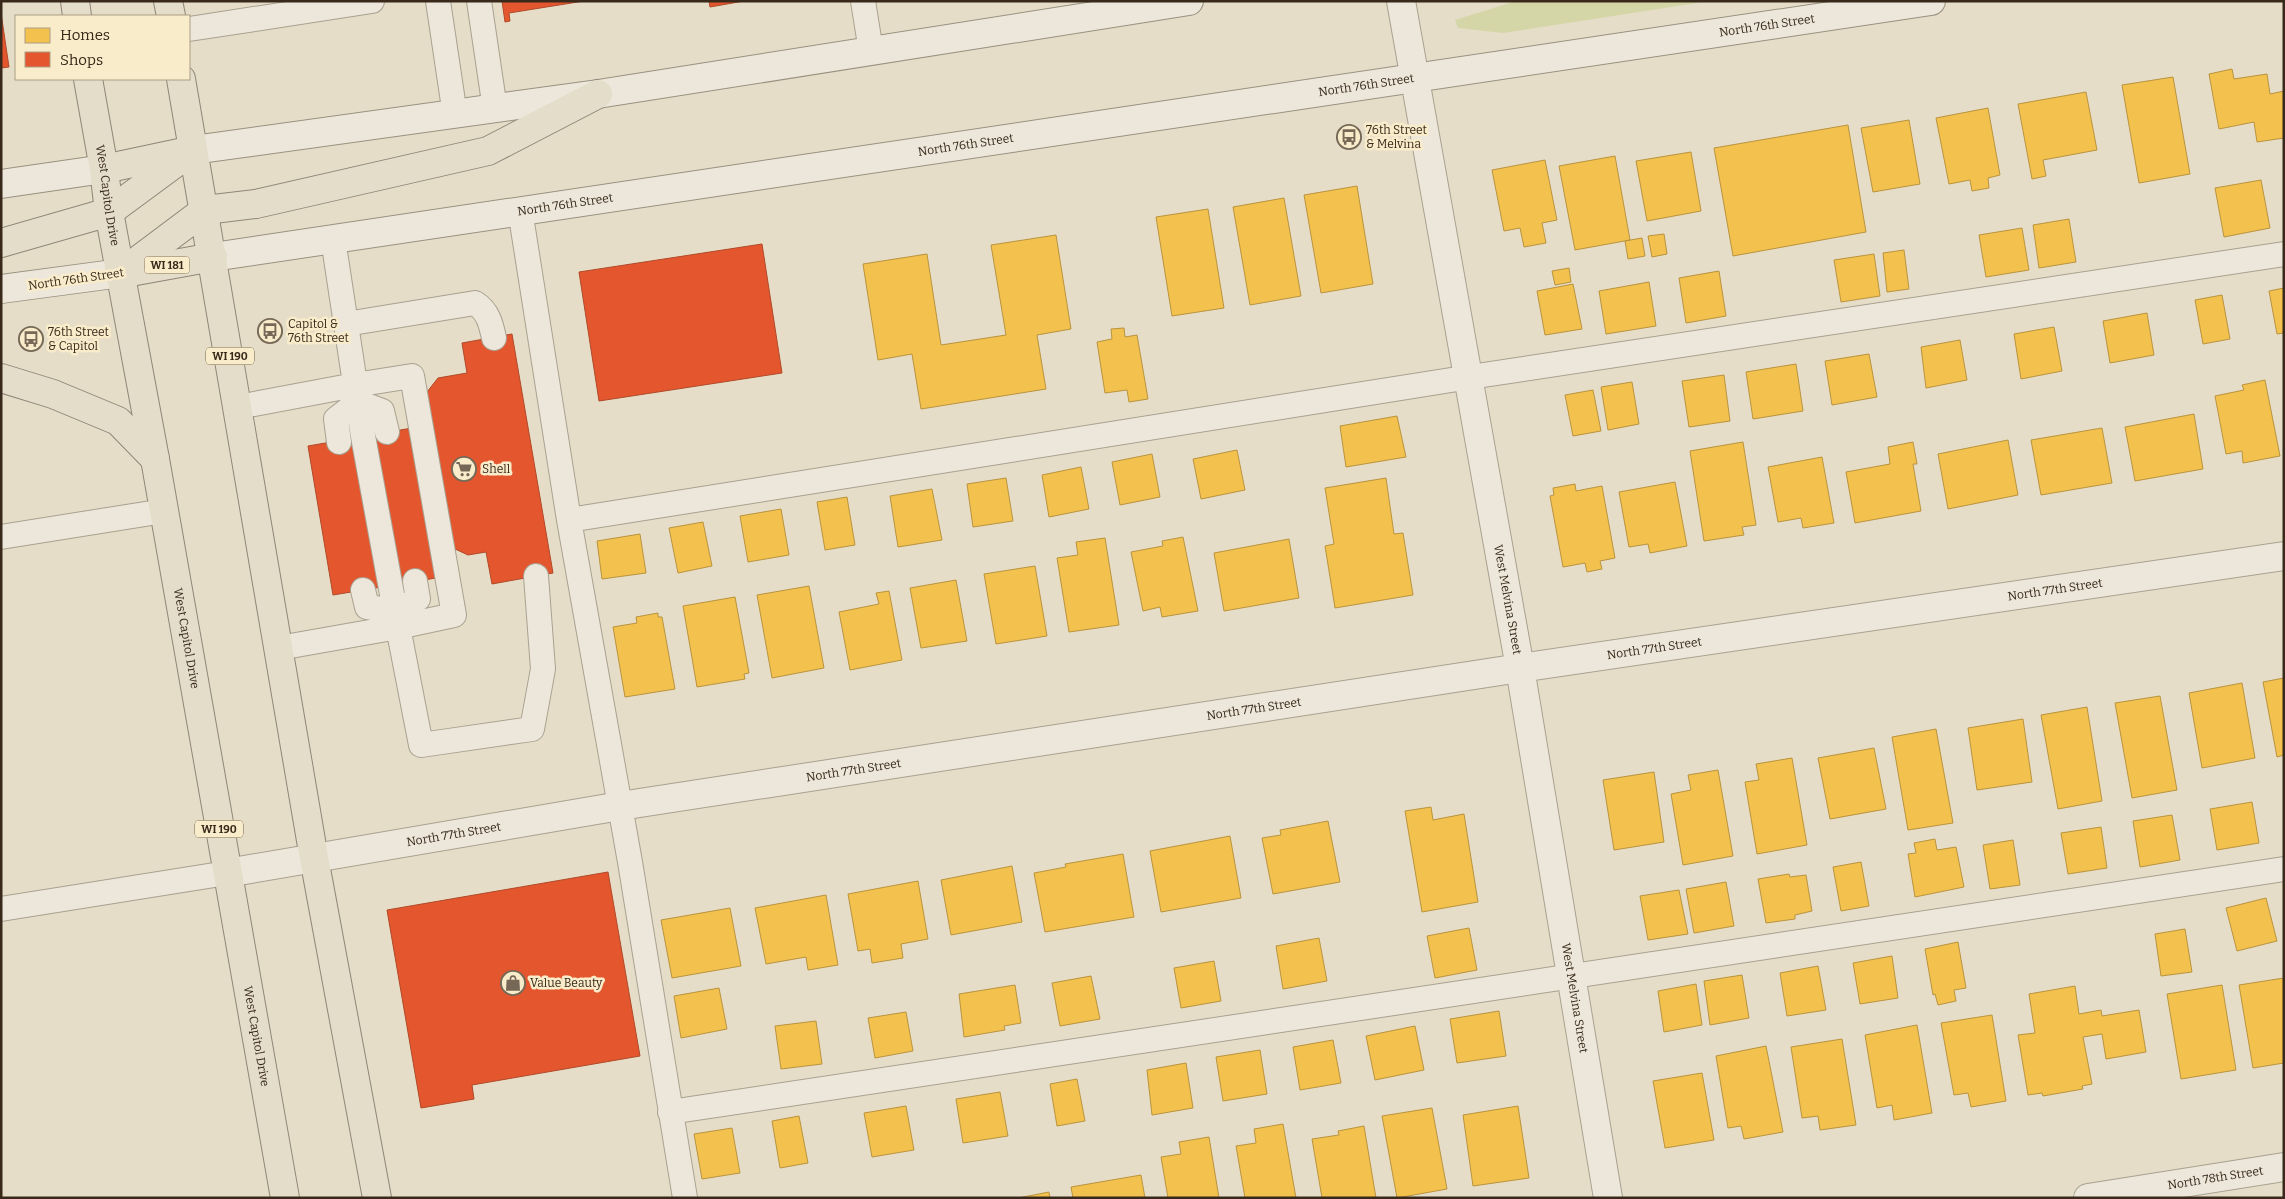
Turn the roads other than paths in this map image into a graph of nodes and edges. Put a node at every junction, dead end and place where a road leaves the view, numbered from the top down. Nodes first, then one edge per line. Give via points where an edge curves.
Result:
1 (75, 1) edge
2 (168, 1) edge
3 (372, 1) edge
4 (438, 1) edge
5 (479, 1) edge
6 (863, 1) edge
7 (1189, 1) edge
8 (1402, 1) edge
9 (1931, 1) edge
10 (258, 10) edge
11 (77, 15) edge
12 (171, 15) edge
13 (190, 29) edge
14 (871, 51) junction
15 (1415, 78) junction
16 (88, 80) edge
17 (181, 80) edge
18 (598, 94) junction
19 (495, 109) junction
20 (455, 115) junction
21 (193, 150) junction
22 (104, 168) junction
23 (1, 184) edge
24 (205, 210) junction
25 (520, 210) junction
26 (109, 212) junction
27 (333, 239) junction
28 (1, 243) edge
29 (2284, 254) edge
30 (213, 257) junction
31 (121, 273) junction
32 (1, 289) edge
33 (346, 324) junction
34 (494, 338) dead end
35 (1470, 377) junction
36 (1, 378) edge
37 (357, 393) junction
38 (238, 407) junction
39 (387, 432) dead end
40 (338, 442) dead end
41 (155, 459) junction
42 (164, 511) junction
43 (569, 520) junction
44 (1, 536) edge
45 (2284, 556) edge
46 (536, 576) dead end
47 (415, 581) dead end
48 (363, 590) dead end
49 (397, 619) junction
50 (279, 648) junction
51 (1520, 668) junction
52 (620, 806) junction
53 (314, 858) junction
54 (2284, 869) edge
55 (227, 873) junction
56 (1, 909) edge
57 (1571, 976) junction
58 (670, 1112) junction
59 (2284, 1166) edge
60 (285, 1198) edge
61 (377, 1198) edge
62 (685, 1198) edge
63 (1608, 1198) edge
64 (2088, 1198) edge

1 - 11 main road
2 - 12 main road
3 - 10 lane
4 - 20 lane
5 - 19 lane
6 - 14 lane
7 - 14 street
8 - 15 street, West Melvina Street
9 - 15 street, North 76th Street / WI 181
10 - 13 lane
14 - 18 street
15 - 25 street, North 76th Street / WI 181
15 - 35 street, West Melvina Street
16 - 22 main road, West Capitol Drive / WI 190
17 - 21 main road, WI 190
18 - 19 street
18 - 24 main road via 488,150 256,204
19 - 20 street
20 - 21 street
21 - 22 main road
21 - 24 main road, WI 190
21 - 26 main road
22 - 23 street
22 - 26 main road, West Capitol Drive / WI 190
24 - 30 main road, WI 190
24 - 31 main road
25 - 27 street, North 76th Street / WI 181
25 - 43 lane
26 - 28 main road
26 - 31 main road, West Capitol Drive / WI 190
27 - 30 street, North 76th Street / WI 181
27 - 33 lane
29 - 35 lane
30 - 31 main road, North 76th Street / WI 181
30 - 38 main road, WI 190
31 - 32 street, North 76th Street / WI 181
31 - 41 main road, West Capitol Drive / WI 190
33 - 34 lane via 475,303 491,322
33 - 37 lane
35 - 43 lane
35 - 51 street, West Melvina Street
36 - 41 main road via 53,394 118,421
37 - 38 lane
37 - 39 lane via 382,410
37 - 40 lane via 336,419
37 - 49 lane
37 - 49 lane via 412,376 454,615
38 - 50 main road, WI 190
41 - 42 main road, West Capitol Drive / WI 190
42 - 44 lane
42 - 55 main road, West Capitol Drive / WI 190
43 - 52 lane
45 - 51 street, North 77th Street
46 - 49 lane via 543,670 532,729 421,745
47 - 49 lane via 418,599
48 - 49 lane via 367,606
49 - 50 lane
50 - 53 main road, WI 190
51 - 52 street, North 77th Street
51 - 57 street, West Melvina Street
52 - 53 street, North 77th Street
52 - 58 lane
53 - 55 street, North 77th Street
53 - 61 main road, WI 190
54 - 57 lane
55 - 56 lane
55 - 60 main road, West Capitol Drive / WI 190
57 - 58 lane
57 - 63 street, West Melvina Street
58 - 62 lane
59 - 64 street, North 78th Street

